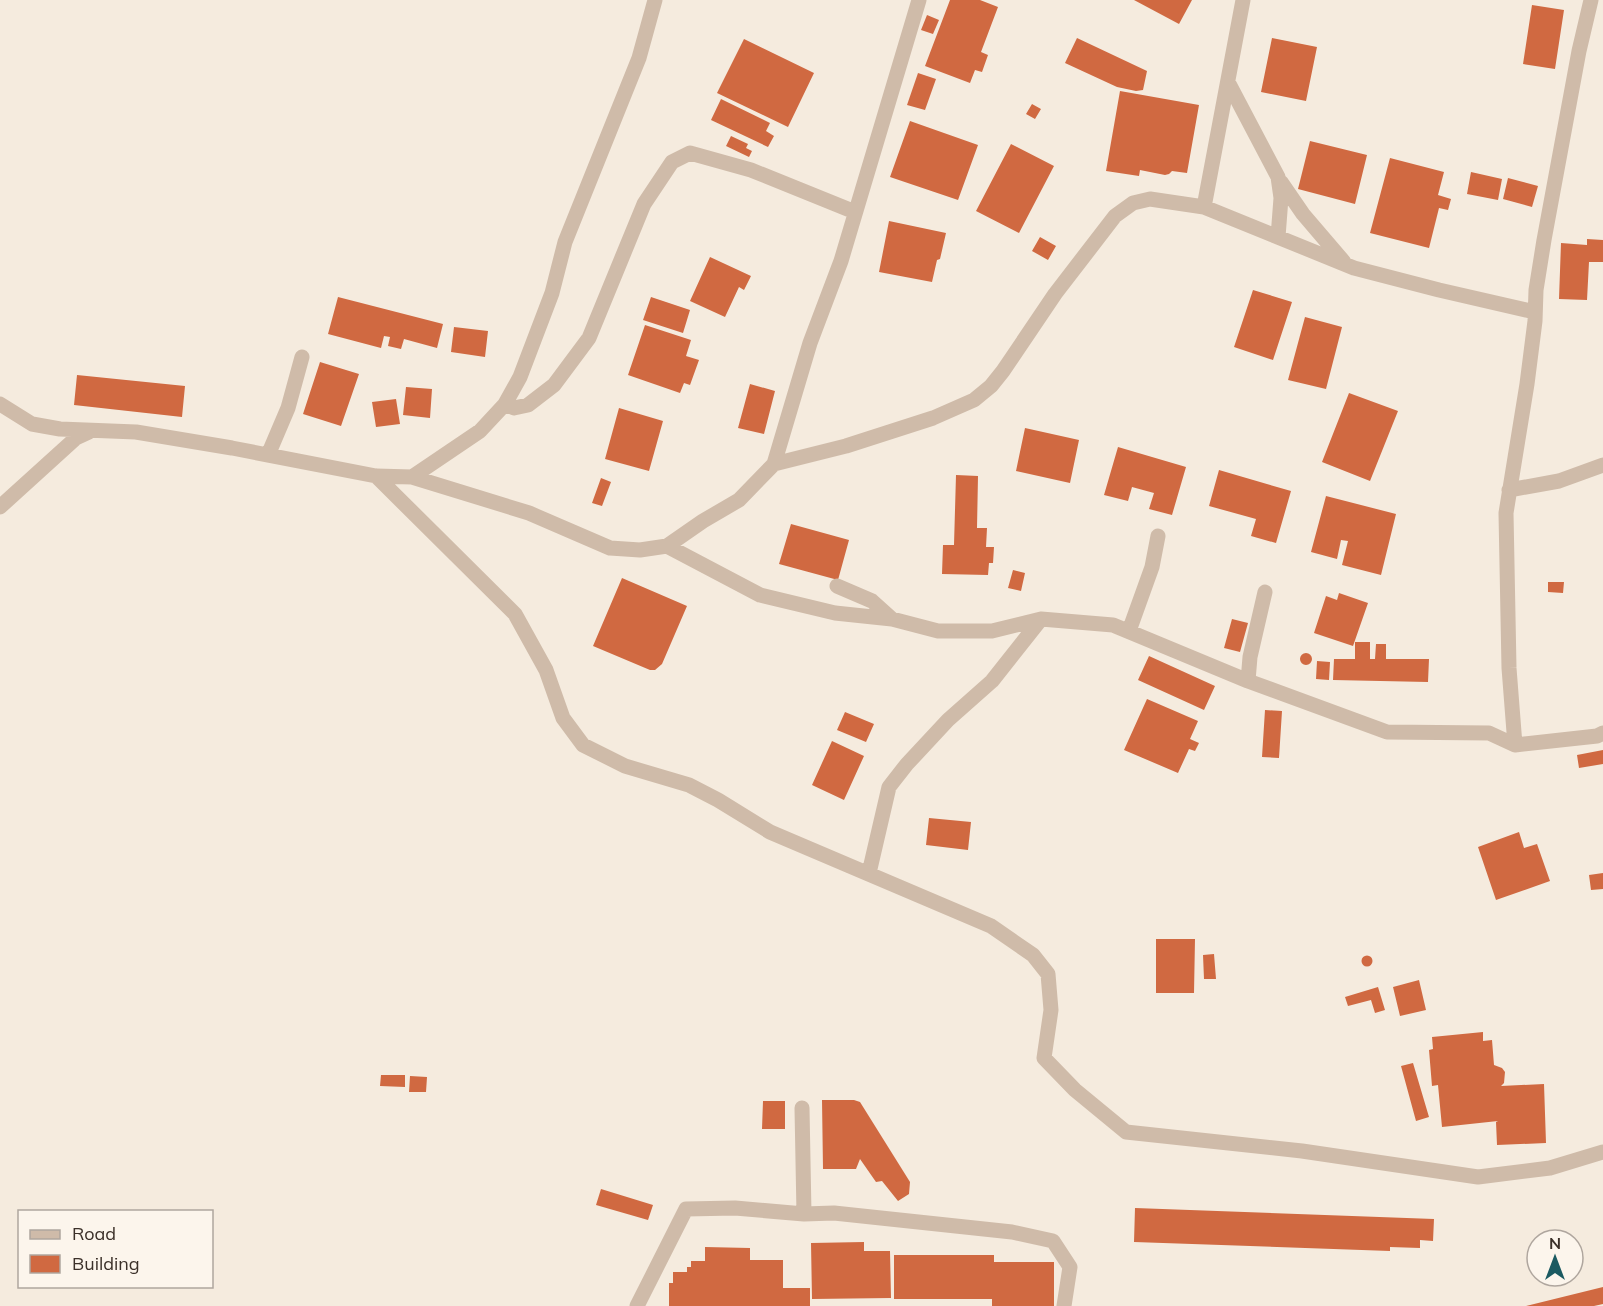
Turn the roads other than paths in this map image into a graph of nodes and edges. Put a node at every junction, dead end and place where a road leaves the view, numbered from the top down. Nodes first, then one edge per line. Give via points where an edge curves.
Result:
1 (655, 0) edge
2 (919, 0) edge
3 (1243, 0) edge
4 (1591, 0) edge
5 (1228, 82) junction
6 (1278, 177) junction
7 (1204, 207) junction
8 (855, 212) junction
9 (1278, 237) junction
10 (1345, 264) junction
11 (1535, 312) junction
12 (302, 357) dead end
13 (0, 404) edge
14 (505, 404) junction
15 (93, 430) junction
16 (268, 455) junction
17 (774, 464) junction
18 (1603, 465) edge
19 (376, 476) junction
20 (412, 477) junction
21 (1509, 490) junction
22 (0, 507) edge
23 (1158, 536) dead end
24 (666, 546) junction
25 (837, 586) dead end
26 (1265, 592) dead end
27 (892, 619) junction
28 (1041, 619) junction
29 (1129, 631) junction
30 (1248, 681) junction
31 (1603, 733) edge
32 (1515, 745) junction
33 (869, 873) junction
34 (802, 1108) dead end
35 (1603, 1152) edge
36 (804, 1214) junction
37 (637, 1306) edge
38 (1064, 1306) edge

1 - 14 street via 639,58 565,242 552,293 520,377
2 - 8 street
3 - 5 street
4 - 11 street via 1544,240
5 - 6 street
5 - 7 street
6 - 9 street
6 - 10 street
7 - 9 street
7 - 17 street via 1150,200 1133,203 1114,216 1003,371 974,400 922,422
8 - 14 street via 751,170 690,153 672,162 644,204 589,338 554,386 528,405 514,408
8 - 17 street
9 - 10 street
10 - 11 street
11 - 21 street
12 - 16 street via 288,408
13 - 15 street via 32,424
14 - 20 street via 480,431
15 - 16 street via 136,432
15 - 22 street via 76,438
16 - 19 street
17 - 24 street via 739,500
18 - 21 street via 1559,481
19 - 20 street
19 - 33 street via 515,614 546,670 563,718 584,745 625,766 689,785 770,831
20 - 24 street via 529,513 610,548 640,550
21 - 32 street via 1509,668
23 - 29 street via 1152,567
24 - 27 street via 760,595 835,613
25 - 27 street via 872,601
26 - 30 street
27 - 28 street via 938,631 992,631
28 - 29 street via 1113,625
28 - 33 street via 992,681 948,720 889,787
29 - 30 street
30 - 32 street via 1387,732 1489,733
31 - 32 street
33 - 35 street via 991,926 1033,955 1048,974 1051,1010 1044,1058 1126,1132 1302,1151 1478,1177 1550,1167
34 - 36 street
36 - 37 street via 735,1208 686,1209
36 - 38 street via 915,1221 1012,1232 1053,1241 1070,1267

